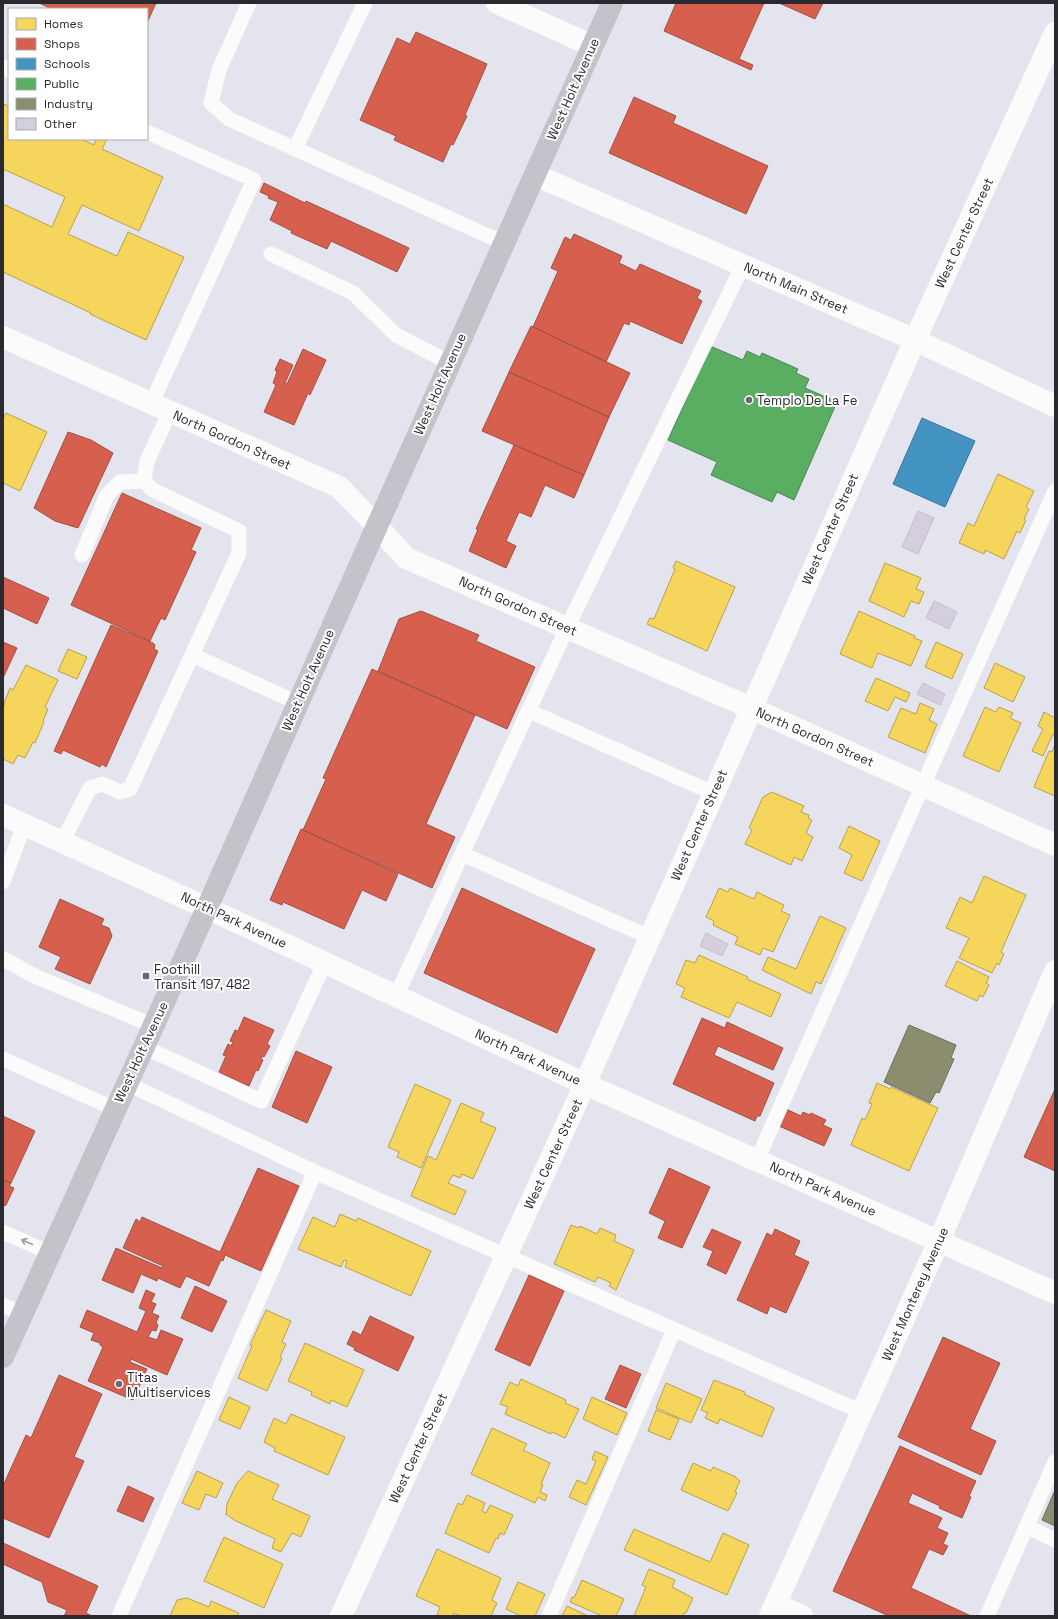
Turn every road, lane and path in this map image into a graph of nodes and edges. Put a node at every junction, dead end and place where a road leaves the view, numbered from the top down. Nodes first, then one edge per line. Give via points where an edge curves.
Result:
1 (249, 3) edge
2 (365, 3) edge
3 (497, 3) edge
4 (612, 3) edge
5 (1055, 33) edge
6 (593, 46) junction
7 (148, 132) edge
8 (295, 149) junction
9 (535, 175) junction
10 (504, 243) junction
11 (271, 254) dead end
12 (743, 265) junction
13 (3, 337) edge
14 (915, 340) junction
15 (450, 363) junction
16 (1055, 406) edge
17 (160, 408) junction
18 (144, 481) junction
19 (1055, 491) edge
20 (376, 526) junction
21 (82, 555) dead end
22 (567, 628) junction
23 (192, 655) junction
24 (298, 703) junction
25 (751, 708) junction
26 (529, 711) junction
27 (922, 785) junction
28 (713, 793) junction
29 (3, 816) edge
30 (24, 825) junction
31 (62, 842) junction
32 (1055, 845) edge
33 (462, 854) junction
34 (3, 882) edge
35 (207, 908) junction
36 (649, 938) junction
37 (3, 959) edge
38 (325, 962) junction
39 (1055, 971) edge
40 (396, 996) junction
41 (154, 1026) junction
42 (144, 1047) junction
43 (3, 1059) edge
44 (128, 1084) junction
45 (585, 1084) junction
46 (116, 1109) junction
47 (757, 1160) junction
48 (315, 1172) junction
49 (3, 1232) edge
50 (940, 1241) junction
51 (50, 1253) junction
52 (506, 1257) junction
53 (1055, 1293) edge
54 (3, 1305) edge
55 (22, 1314) junction
56 (674, 1330) junction
57 (3, 1357) edge
58 (862, 1412) junction
59 (1055, 1462) edge
60 (1026, 1527) junction
61 (1055, 1540) edge
62 (773, 1610) edge
63 (119, 1616) edge
64 (341, 1616) edge
65 (549, 1616) edge
66 (802, 1616) edge
67 (987, 1616) edge

1 - 8 lane via 219,70 211,103 229,119
2 - 8 lane
3 - 6 street
4 - 6 main road, West Holt Avenue
5 - 14 street, West Center Street
6 - 9 main road, West Holt Avenue
7 - 17 lane via 254,180
8 - 10 lane
9 - 10 main road, West Holt Avenue
9 - 12 street, North Main Street
10 - 15 main road, West Holt Avenue
11 - 15 lane via 353,293 396,335
12 - 14 street, North Main Street
12 - 22 lane
13 - 17 street, North Gordon Street
14 - 16 street, North Main Street
14 - 25 street, West Center Street
15 - 20 main road, West Holt Avenue
17 - 18 lane
17 - 20 street, North Gordon Street via 339,488
18 - 21 lane via 120,482 107,496
18 - 23 lane via 153,490 239,531 239,553
19 - 27 lane
20 - 22 street, North Gordon Street via 406,558
20 - 24 main road, West Holt Avenue
22 - 25 street, North Gordon Street
22 - 26 lane
23 - 24 lane
23 - 31 lane via 130,789 120,792 102,784 90,788
24 - 35 main road, West Holt Avenue
25 - 27 street, North Gordon Street
25 - 28 street, West Center Street
26 - 28 lane
26 - 33 lane
27 - 32 street, North Gordon Street
27 - 47 lane
28 - 36 street, West Center Street
29 - 30 street, North Park Avenue
30 - 31 street, North Park Avenue
30 - 34 lane
31 - 35 street, North Park Avenue
33 - 36 lane
33 - 40 lane
35 - 38 street, North Park Avenue
35 - 41 main road, West Holt Avenue
36 - 45 street, West Center Street
37 - 41 lane via 36,977
38 - 40 street, North Park Avenue
38 - 42 lane via 261,1101
39 - 50 street, West Monterey Avenue
40 - 45 street, North Park Avenue
41 - 42 main road, West Holt Avenue
42 - 44 main road, West Holt Avenue
43 - 46 lane
44 - 46 main road, West Holt Avenue
44 - 48 lane
45 - 47 street, North Park Avenue
45 - 52 street, West Center Street
46 - 51 main road, West Holt Avenue
47 - 50 street, North Park Avenue
48 - 52 lane
48 - 63 lane
51 -> 49 lane
50 - 53 street, North Park Avenue
50 - 58 street, West Monterey Avenue
51 - 55 main road, West Holt Avenue
52 - 56 lane
52 - 64 street, West Center Street
54 - 55 lane
55 - 57 main road, West Holt Avenue
56 - 58 lane
56 - 65 lane
58 - 62 street, West Monterey Avenue
59 - 60 lane
60 - 61 lane
60 - 67 lane
62 - 66 street

